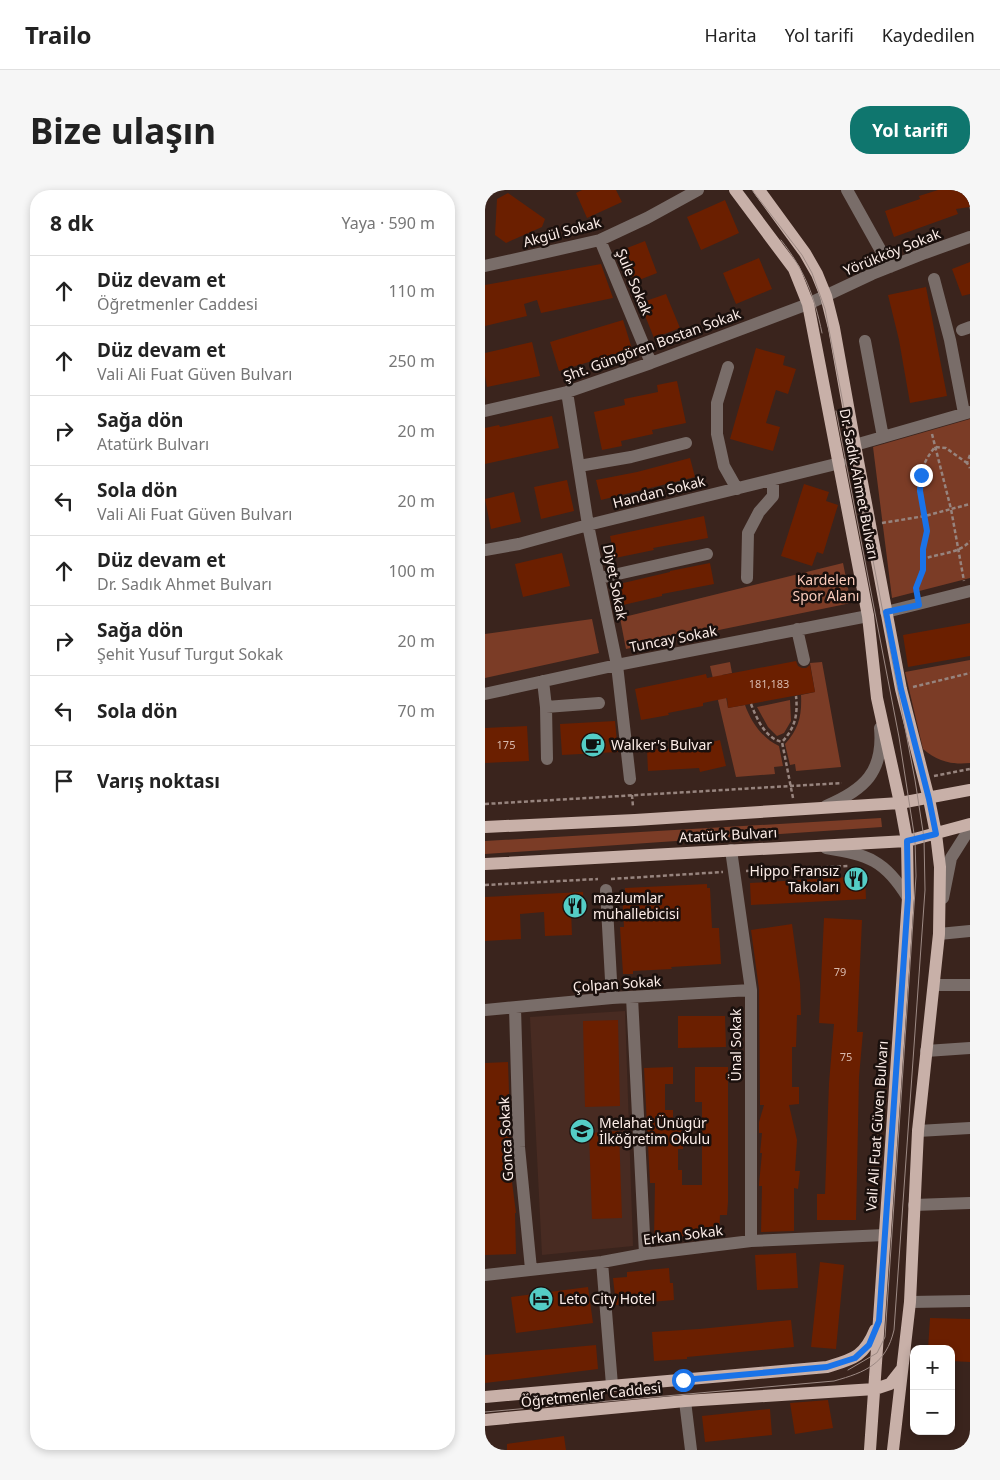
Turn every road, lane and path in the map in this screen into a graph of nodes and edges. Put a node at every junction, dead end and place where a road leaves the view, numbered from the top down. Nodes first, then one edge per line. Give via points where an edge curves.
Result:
1 (698, 190) edge
2 (735, 190) edge
3 (759, 190) edge
4 (847, 190) edge
5 (970, 237) edge
6 (600, 240) junction
7 (485, 266) edge
8 (890, 267) junction
9 (934, 279) dead end
10 (826, 296) junction
11 (808, 304) junction
12 (865, 341) dead end
13 (651, 363) junction
14 (728, 367) dead end
15 (567, 392) junction
16 (485, 411) edge
17 (967, 413) edge
18 (929, 424) junction
19 (883, 437) junction
20 (686, 443) dead end
21 (855, 445) junction
22 (935, 447) junction
23 (970, 455) edge
24 (840, 463) junction
25 (967, 463) junction
26 (579, 466) junction
27 (970, 468) edge
28 (773, 480) junction
29 (737, 488) junction
30 (970, 504) edge
31 (951, 509) junction
32 (925, 516) junction
33 (588, 525) junction
34 (869, 525) junction
35 (970, 541) edge
36 (485, 550) edge
37 (959, 550) junction
38 (707, 554) dead end
39 (924, 560) junction
40 (600, 578) junction
41 (747, 578) dead end
42 (968, 592) edge
43 (919, 605) junction
44 (886, 612) junction
45 (868, 616) junction
46 (797, 630) junction
47 (804, 660) dead end
48 (617, 665) junction
49 (970, 673) edge
50 (543, 682) junction
51 (901, 689) junction
52 (485, 694) edge
53 (796, 696) dead end
54 (877, 698) junction
55 (599, 703) dead end
56 (751, 704) dead end
57 (546, 708) junction
58 (782, 742) junction
59 (547, 759) dead end
60 (970, 769) edge
61 (923, 778) junction
62 (630, 779) joint
63 (864, 782) junction
64 (791, 786) junction
65 (970, 790) edge
66 (632, 796) junction
67 (929, 799) junction
68 (901, 803) junction
69 (485, 804) edge
70 (824, 807) junction
71 (795, 809) junction
72 (635, 820) junction
73 (970, 824) edge
74 (485, 827) edge
75 (970, 828) edge
76 (936, 834) junction
77 (907, 841) junction
78 (806, 846) junction
79 (731, 850) junction
80 (485, 864) edge
81 (849, 866) dead end
82 (734, 872) junction
83 (485, 885) edge
84 (606, 890) dead end
85 (908, 898) junction
86 (939, 915) junction
87 (970, 931) edge
88 (939, 934) junction
89 (934, 985) junction
90 (970, 985) edge
91 (751, 990) junction
92 (632, 997) junction
93 (612, 998) junction
94 (515, 1008) junction
95 (485, 1010) edge
96 (970, 1048) edge
97 (926, 1051) junction
98 (970, 1128) edge
99 (918, 1131) junction
100 (970, 1203) edge
101 (914, 1204) junction
102 (885, 1235) junction
103 (751, 1241) junction
104 (645, 1254) junction
105 (602, 1262) junction
106 (531, 1269) junction
107 (485, 1275) edge
108 (970, 1301) edge
109 (910, 1302) junction
110 (879, 1321) junction
111 (842, 1362) junction
112 (876, 1368) junction
113 (902, 1369) junction
114 (890, 1384) junction
115 (612, 1385) junction
116 (875, 1389) junction
117 (485, 1397) edge
118 (685, 1401) junction
119 (898, 1404) junction
120 (485, 1420) edge
121 (691, 1450) edge
122 (870, 1450) edge
123 (893, 1450) edge

1 - 6 street, Akgül Sokak
2 - 11 main road, Dr. Sadık Ahmet Bulvarı via 794,270
3 - 10 main road, Dr. Sadık Ahmet Bulvarı via 805,252
4 - 8 street
5 - 8 street, Yörükköy Sokak
6 - 7 street, Akgül Sokak
6 - 13 street, Şule Sokak
8 - 10 street, Yörükköy Sokak
9 - 17 street
10 - 11 street, Şht. Güngören Bostan Sokak
10 - 21 main road, Dr. Sadık Ahmet Bulvarı
11 - 13 street, Şht. Güngören Bostan Sokak
11 - 24 main road, Dr. Sadık Ahmet Bulvarı
12 - 19 street
13 - 15 street, Şht. Güngören Bostan Sokak
14 - 29 street via 717,402 717,434 724,466
15 - 16 street, Şht. Güngören Bostan Sokak
15 - 26 street, Diyet Sokak
17 - 18 street
18 - 19 street
18 - 22 path
19 - 21 street
20 - 26 street
21 - 34 main road, Dr. Sadık Ahmet Bulvarı
22 - 25 path via 946,448
22 - 31 path
22 - 32 path via 926,459 921,475 920,491
23 - 25 path
24 - 28 street, Handan Sokak
24 - 45 main road, Dr. Sadık Ahmet Bulvarı
25 - 27 path
26 - 33 street, Diyet Sokak
28 - 29 street, Handan Sokak
28 - 41 street via 773,496 747,533
29 - 33 street, Handan Sokak
30 - 31 path
31 - 32 path
31 - 37 path
32 - 34 path
32 - 39 path
33 - 36 street, Handan Sokak
33 - 40 street, Diyet Sokak
34 - 44 main road, Dr. Sadık Ahmet Bulvarı
35 - 37 path
37 - 39 path
37 - 42 path
38 - 40 street
39 - 43 path via 916,588
40 - 48 street, Diyet Sokak
42 - 43 street
43 - 44 street
44 - 51 main road, Dr. Sadık Ahmet Bulvarı
45 - 46 street, Tuncay Sokak
45 - 54 main road, Dr. Sadık Ahmet Bulvarı
46 - 47 street
46 - 48 street, Tuncay Sokak
48 - 50 street, Tuncay Sokak
48 - 62 street, Diyet Sokak
49 - 51 path
50 - 52 street, Tuncay Sokak
50 - 57 street
51 - 61 main road, Dr. Sadık Ahmet Bulvarı
53 - 58 path via 794,726
54 - 63 street via 881,743 879,760
54 - 68 main road, Dr. Sadık Ahmet Bulvarı
55 - 57 street
56 - 58 path via 766,731
57 - 59 street
58 - 64 path
60 - 61 path
61 - 67 main road, Dr. Sadık Ahmet Bulvarı
62 - 66 path
63 - 64 path
63 - 70 street via 844,799
64 - 66 path
64 - 71 path
65 - 67 main road, Atatürk Bulvarı
66 - 69 path
66 - 72 path
67 - 68 main road, Atatürk Bulvarı
67 - 76 main road
68 - 70 main road, Atatürk Bulvarı
68 - 77 main road, Vali Ali Fuat Güven Bulvarı
70 - 71 main road, Atatürk Bulvarı
71 - 72 main road, Atatürk Bulvarı
72 - 74 main road, Atatürk Bulvarı
73 - 76 main road, Atatürk Bulvarı
75 - 86 street via 951,858
76 - 77 main road, Atatürk Bulvarı
76 - 86 main road
77 - 78 main road, Atatürk Bulvarı
77 - 85 main road, Vali Ali Fuat Güven Bulvarı
78 - 79 main road, Atatürk Bulvarı
78 - 85 street via 848,852 874,860 888,870
79 - 80 main road, Atatürk Bulvarı
79 - 82 street, Ünal Sokak
81 - 82 path
82 - 83 path
82 - 91 street, Ünal Sokak
84 - 93 street
85 - 102 main road, Vali Ali Fuat Güven Bulvarı
86 - 88 main road
87 - 88 street
88 - 89 main road
89 - 90 street
89 - 97 main road
91 - 92 street, Çolpan Sokak
91 - 103 street, Ünal Sokak
92 - 93 street, Çolpan Sokak
92 - 104 street
93 - 94 street, Çolpan Sokak
94 - 95 street, Çolpan Sokak
94 - 106 street, Gonca Sokak via 519,1147
96 - 97 street
97 - 99 main road
98 - 99 street
99 - 101 main road
100 - 101 street
101 - 109 main road
102 - 103 street, Erkan Sokak
102 - 110 main road, Vali Ali Fuat Güven Bulvarı
103 - 104 street, Erkan Sokak
104 - 105 street, Erkan Sokak
105 - 106 street, Erkan Sokak
105 - 115 street
106 - 107 street, Erkan Sokak
108 - 109 street
109 - 113 main road
110 - 111 main road, Öğretmenler Caddesi via 869,1345 855,1358
110 - 112 main road, Vali Ali Fuat Güven Bulvarı
111 - 112 main road via 868,1363
111 - 115 main road, Öğretmenler Caddesi via 818,1368
112 - 114 main road
112 - 116 main road, Vali Ali Fuat Güven Bulvarı
113 - 114 main road
113 - 119 main road
114 - 116 main road, Öğretmenler Caddesi
114 - 119 main road
115 - 117 main road, Öğretmenler Caddesi
116 - 118 main road, Öğretmenler Caddesi
116 - 122 main road, Vali Ali Fuat Güven Bulvarı
118 - 120 main road, Öğretmenler Caddesi
118 - 121 street
119 - 123 main road

